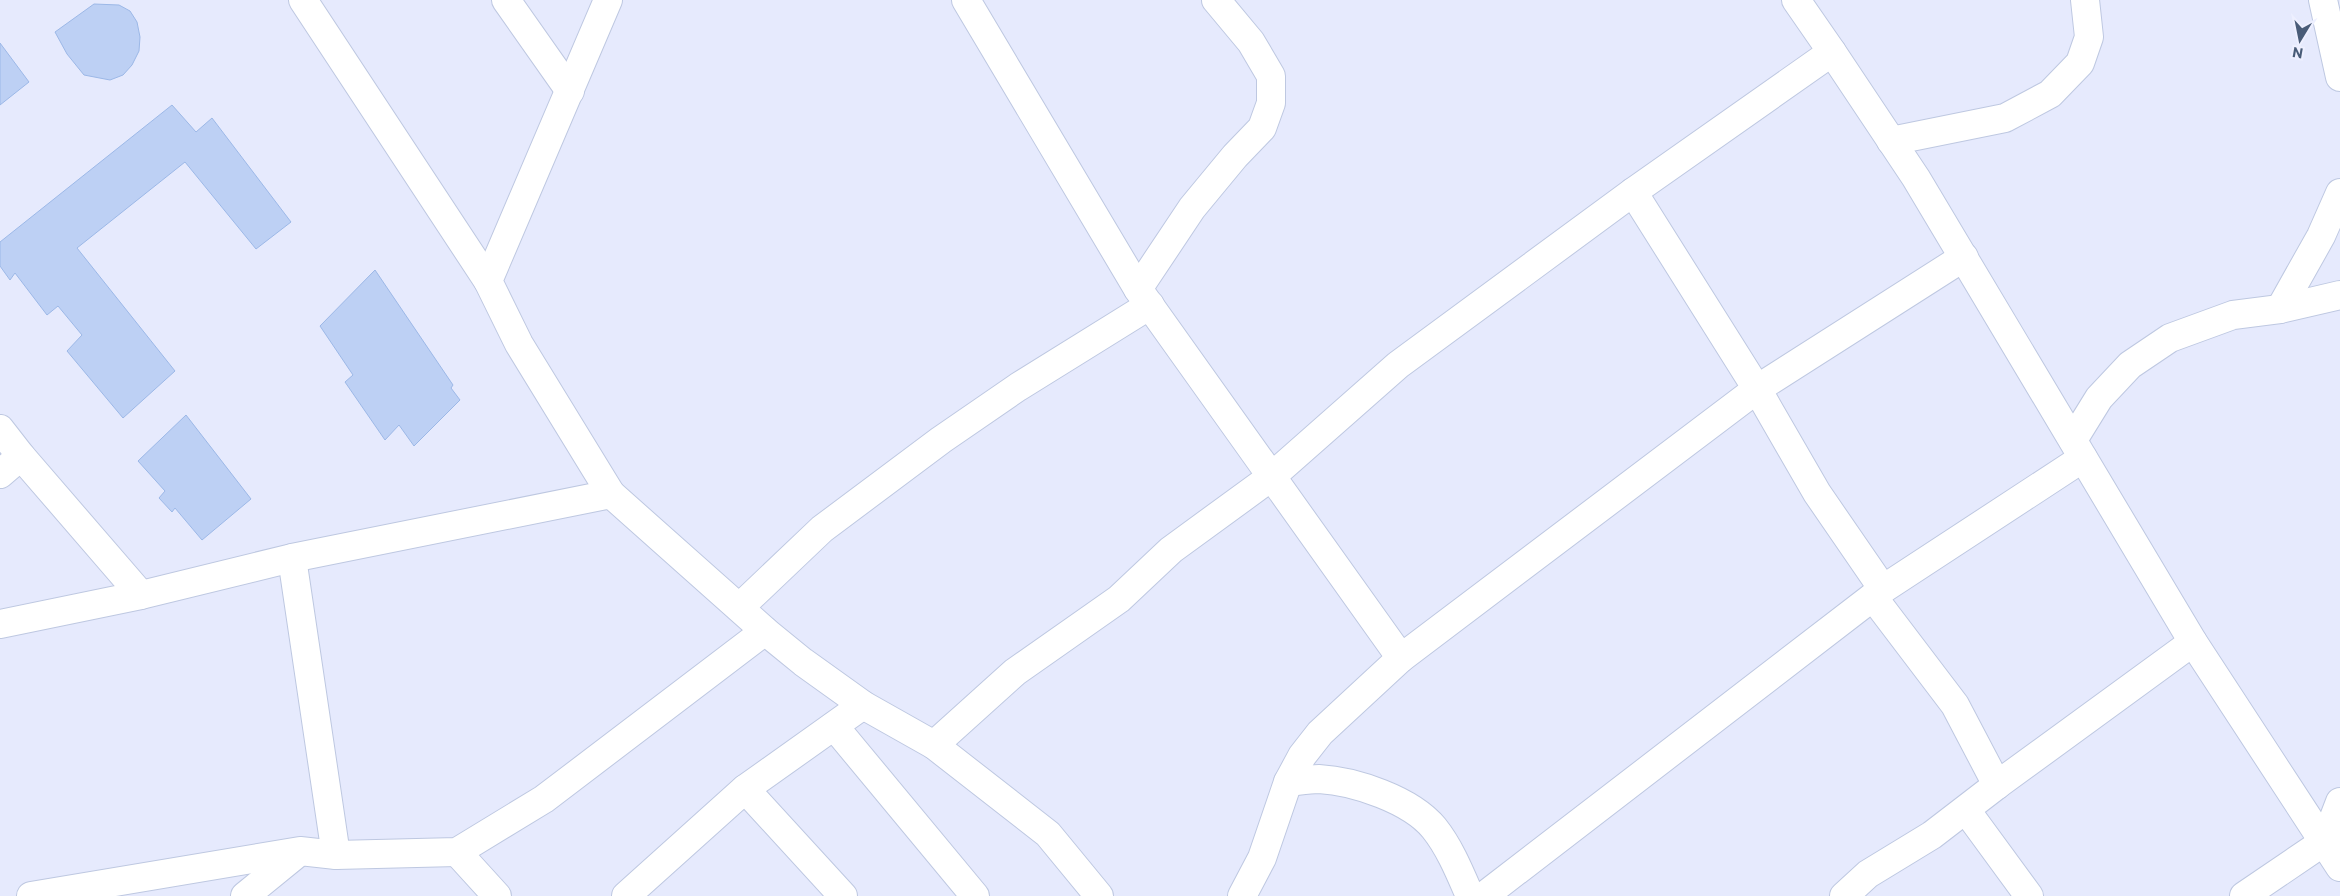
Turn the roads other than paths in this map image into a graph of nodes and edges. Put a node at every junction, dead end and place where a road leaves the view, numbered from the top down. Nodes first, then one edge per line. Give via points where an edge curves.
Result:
1 (303, 0) edge
2 (506, 0) edge
3 (608, 0) edge
4 (966, 0) edge
5 (1216, 0) edge
6 (1796, 0) edge
7 (2085, 0) edge
8 (2322, 0) edge
9 (1832, 52) junction
10 (2340, 77) edge
11 (570, 90) junction
12 (1891, 141) junction
13 (1633, 192) junction
14 (2340, 193) edge
15 (1964, 258) junction
16 (488, 281) junction
17 (1144, 297) junction
18 (2339, 297) edge
19 (2280, 309) junction
20 (1758, 389) junction
21 (0, 429) edge
22 (2078, 449) junction
23 (21, 456) junction
24 (0, 474) edge
25 (1271, 478) junction
26 (611, 494) junction
27 (292, 558) junction
28 (1878, 593) junction
29 (141, 594) junction
30 (740, 608) junction
31 (0, 624) edge
32 (765, 632) junction
33 (2193, 642) junction
34 (1402, 658) junction
35 (863, 705) junction
36 (834, 726) junction
37 (934, 745) junction
38 (1288, 782) junction
39 (1997, 785) junction
40 (745, 789) junction
41 (2340, 802) edge
42 (1966, 810) junction
43 (2325, 841) junction
44 (300, 851) junction
45 (457, 852) junction
46 (336, 855) junction
47 (2340, 867) edge
48 (31, 896) edge
49 (245, 896) edge
50 (497, 896) edge
51 (626, 896) edge
52 (843, 896) edge
53 (975, 896) edge
54 (1099, 896) edge
55 (1242, 896) edge
56 (1470, 896) edge
57 (1484, 896) edge
58 (1844, 896) edge
59 (2029, 896) edge
60 (2244, 896) edge

1 - 16 street
2 - 11 street
3 - 11 street
4 - 17 street
5 - 17 street via 1251,42 1271,76 1270,103 1262,128 1192,208
6 - 9 street
7 - 12 street via 2089,37 2080,63 2050,94 2005,118
8 - 10 street
9 - 12 street
9 - 13 street
11 - 16 street
12 - 15 street
13 - 20 street
13 - 25 street via 1398,365
14 - 19 street via 2321,236
15 - 20 street
15 - 22 street
16 - 26 street via 519,344
17 - 25 street
17 - 30 street via 941,440 822,529
18 - 19 street
19 - 22 street via 2232,315 2170,338 2130,365 2099,398
20 - 28 street
20 - 34 street
21 - 23 street
22 - 28 street
22 - 33 street
23 - 24 street
23 - 29 street
25 - 34 street
25 - 37 street via 1171,550 1119,599 1015,672
26 - 27 street
26 - 30 street
27 - 29 street
27 - 46 street
28 - 39 street via 1955,705
28 - 57 street
29 - 31 street
30 - 32 street
32 - 35 street
32 - 45 street via 544,799
33 - 39 street
33 - 43 street
34 - 38 street via 1320,733
35 - 36 street
35 - 37 street
36 - 40 street
36 - 53 street
37 - 54 street via 1048,834
38 - 55 street via 1262,858
38 - 56 street via 1319,779 1363,787 1408,806 1434,827 1452,856
39 - 42 street
40 - 51 street
40 - 52 street
41 - 43 street
42 - 58 street via 1868,874
42 - 59 street
43 - 47 street
43 - 60 street
44 - 46 street
44 - 48 street
44 - 49 street
45 - 46 street
45 - 50 street

